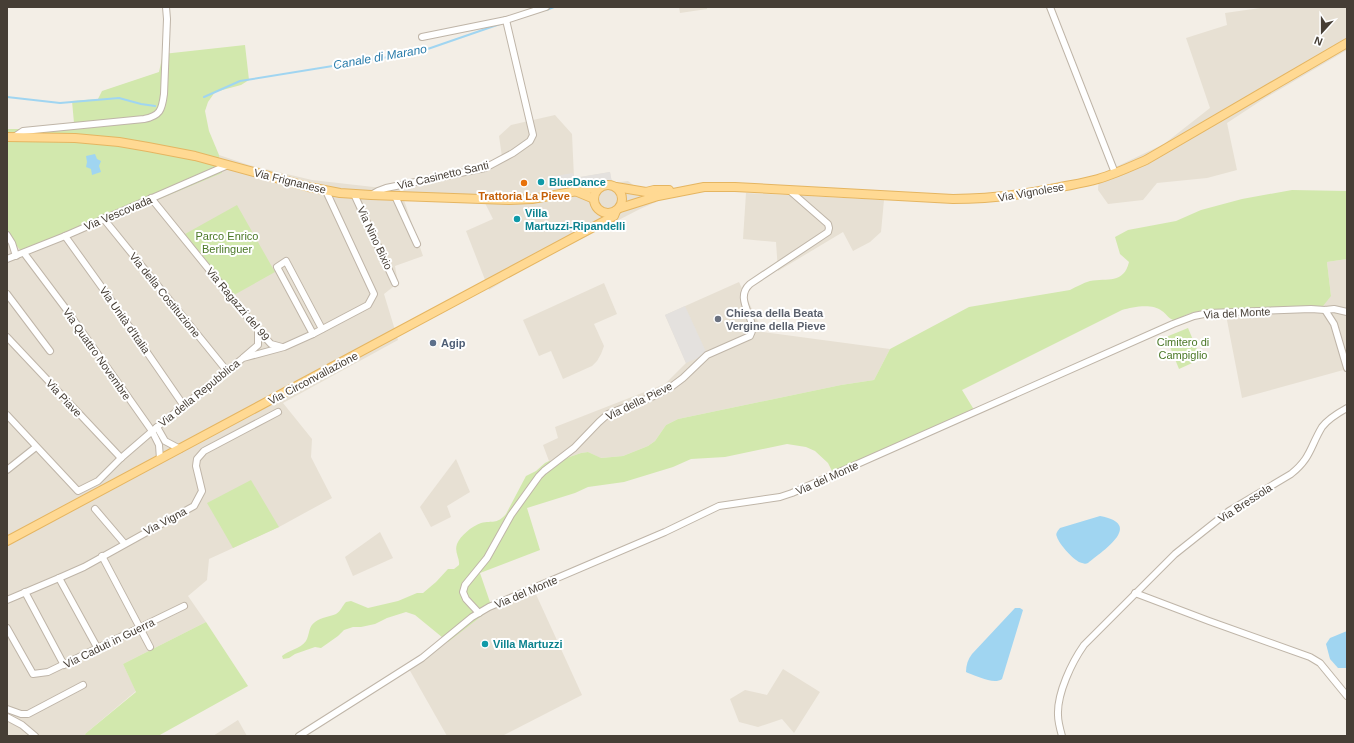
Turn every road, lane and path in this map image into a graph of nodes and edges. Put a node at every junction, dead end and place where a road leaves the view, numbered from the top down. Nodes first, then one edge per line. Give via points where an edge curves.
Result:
1 (166, 7) edge
2 (546, 7) edge
3 (1050, 7) edge
4 (507, 22) junction
5 (422, 37) dead end
6 (1347, 44) edge
7 (11, 137) edge
8 (228, 165) junction
9 (1115, 173) junction
10 (600, 187) junction
11 (616, 187) junction
12 (789, 190) junction
13 (326, 191) junction
14 (575, 191) junction
15 (680, 192) junction
16 (354, 194) junction
17 (371, 195) junction
18 (395, 196) junction
19 (151, 198) junction
20 (594, 199) junction
21 (618, 209) junction
22 (602, 212) junction
23 (104, 218) junction
24 (598, 224) junction
25 (7, 235) edge
26 (65, 236) junction
27 (416, 244) dead end
28 (24, 252) junction
29 (16, 256) junction
30 (7, 259) edge
31 (395, 283) dead end
32 (7, 294) edge
33 (1325, 310) junction
34 (1347, 312) edge
35 (322, 329) junction
36 (258, 330) junction
37 (313, 334) junction
38 (7, 337) edge
39 (284, 347) junction
40 (50, 351) dead end
41 (243, 358) junction
42 (1347, 368) edge
43 (227, 371) junction
44 (184, 406) junction
45 (1347, 408) edge
46 (278, 412) dead end
47 (7, 415) edge
48 (154, 429) junction
49 (36, 447) junction
50 (180, 449) junction
51 (121, 458) junction
52 (160, 460) junction
53 (7, 470) edge
54 (95, 509) dead end
55 (7, 541) edge
56 (124, 543) junction
57 (102, 556) junction
58 (59, 578) junction
59 (25, 592) junction
60 (1135, 593) junction
61 (7, 600) edge
62 (184, 606) dead end
63 (479, 613) junction
64 (7, 628) edge
65 (140, 628) junction
66 (150, 647) dead end
67 (98, 649) junction
68 (64, 665) junction
69 (83, 685) dead end
70 (1347, 696) edge
71 (7, 709) edge
72 (7, 717) edge
73 (36, 736) edge
74 (299, 736) edge
75 (1062, 736) edge

1 - 7 street via 164,94 158,114 144,119 23,131
2 - 4 street
3 - 9 street
4 - 5 street
4 - 17 street, Via Casinetto Santi via 532,139 485,168 386,188
6 - 9 main road, Via Vignolese via 1146,160
7 - 8 main road, Via Frignanese via 118,142 172,151
8 - 13 main road, Via Frignanese
8 - 19 street, Via Vescovada
9 - 12 main road, Via Vignolese via 1030,193 982,199
10 - 11 main road via 609,184
10 - 14 main road, Via Frignanese
10 - 20 main road
11 - 15 main road via 646,192
11 - 21 main road via 622,195 622,204
12 - 15 main road, Via Vignolese via 704,187
12 - 63 street, Via della Pieve via 828,224 828,232 745,289 744,297 752,329 750,336 707,355 671,387 608,414 574,448 539,476 511,515 487,558 465,585 465,597
13 - 16 main road, Via Frignanese
13 - 35 street, Via della Repubblica via 374,294 368,305
14 - 18 main road, Via Frignanese via 532,199 509,200
14 - 20 main road
15 - 21 main road, Via Circonvallazione
16 - 17 main road, Via Frignanese
16 - 31 street, Via Nino Bixio
17 - 18 main road, Via Frignanese
18 - 27 street
19 - 23 street, Via Vescovada
19 - 36 street, Via Ragazzi del 99
20 - 22 main road
21 - 22 main road via 612,213
21 - 24 main road, Via Circonvallazione via 614,216
22 - 24 main road
23 - 26 street, Via Vescovada
23 - 43 street, Via della Costituzione
24 - 50 main road, Via Circonvallazione
25 - 29 street
26 - 28 street, Via Vescovada
26 - 44 street, Via Unità d'Italia
28 - 29 street, Via Vescovada
28 - 48 street, Via Quattro Novembre
29 - 30 street, Via Vescovada
32 - 40 street
33 - 34 street, Via del Monte
33 - 42 street via 1334,324
33 - 63 street, Via del Monte via 1295,309 1194,316 797,491 780,497 719,506
35 - 37 street, Via della Repubblica
35 - 37 street via 286,261 277,267
36 - 39 street, Via Ragazzi del 99 via 270,344
36 - 41 street via 258,345
37 - 39 street, Via della Repubblica
38 - 51 street, Via Piave
39 - 41 street, Via della Repubblica
41 - 43 street, Via della Repubblica
43 - 44 street, Via della Repubblica
44 - 48 street, Via della Repubblica
45 - 60 street, Via Bressola via 1328,420 1299,468 1229,512 1175,554
46 - 56 street, Via Vigna via 204,451 197,459 196,466 202,491 194,506
47 - 49 street
48 - 50 street via 165,441
48 - 51 street, Via della Repubblica
48 - 52 street, Via Quattro Novembre
49 - 51 street, Via della Repubblica via 78,491 98,481
49 - 53 street
50 - 52 main road, Via Circonvallazione
52 - 55 main road, Via Circonvallazione
54 - 56 street
56 - 57 street, Via Vigna
57 - 58 street, Via Vigna
57 - 65 street
58 - 59 street, Via Vigna
58 - 67 street
59 - 61 street, Via Vigna
59 - 68 street
60 - 70 street via 1310,656 1320,663
60 - 75 street, Via Bressola via 1084,645 1072,662 1059,701 1058,714
62 - 65 street, Via Caduti in Guerra
63 - 74 street, Via del Monte via 428,654
64 - 68 street, Via Caduti in Guerra via 33,674 48,672
65 - 66 street
65 - 67 street, Via Caduti in Guerra
67 - 68 street, Via Caduti in Guerra
69 - 71 street via 28,714
72 - 73 street

